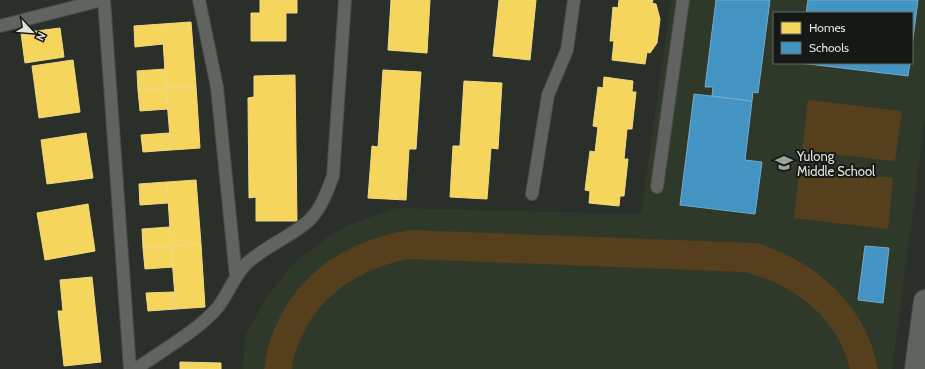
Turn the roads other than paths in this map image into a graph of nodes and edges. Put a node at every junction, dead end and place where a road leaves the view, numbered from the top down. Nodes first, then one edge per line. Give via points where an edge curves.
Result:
1 (103, 0) edge
2 (199, 0) edge
3 (345, 0) edge
4 (574, 0) edge
5 (683, 0) edge
6 (0, 26) edge
7 (657, 187) dead end
8 (532, 194) dead end
9 (236, 278) junction
10 (925, 301) edge
11 (130, 369) edge
12 (136, 369) edge
13 (916, 369) edge

1 - 6 lane
1 - 11 lane
2 - 9 lane via 221,120
3 - 9 lane via 333,176 323,200 307,222 262,250 246,264
4 - 8 lane via 567,50 548,95
5 - 7 lane
9 - 12 lane via 222,302 206,320
10 - 13 street

